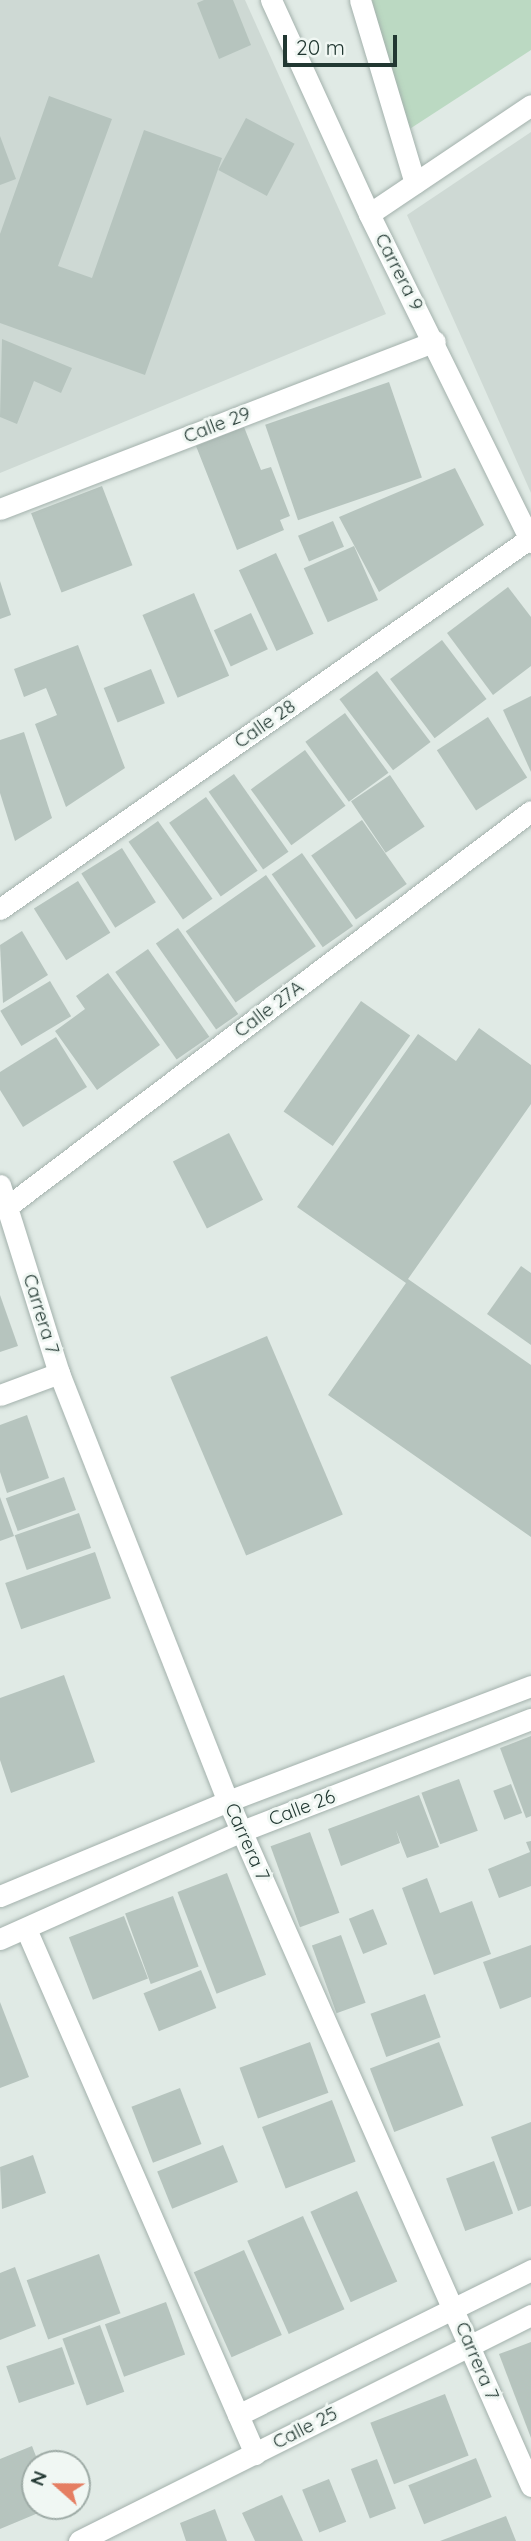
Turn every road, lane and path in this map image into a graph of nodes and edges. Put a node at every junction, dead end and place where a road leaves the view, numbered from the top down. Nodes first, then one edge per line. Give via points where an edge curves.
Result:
1 (271, 0) edge
2 (360, 0) edge
3 (531, 105) edge
4 (415, 183) junction
5 (369, 214) junction
6 (435, 341) junction
7 (0, 509) edge
8 (530, 540) edge
9 (531, 811) edge
10 (0, 909) edge
11 (0, 1185) edge
12 (8, 1206) junction
13 (59, 1373) junction
14 (0, 1395) edge
15 (531, 1686) edge
16 (531, 1719) edge
17 (228, 1801) junction
18 (242, 1831) junction
19 (0, 1896) edge
20 (26, 1929) junction
21 (0, 1939) edge
22 (531, 2270) edge
23 (454, 2308) junction
24 (531, 2315) edge
25 (469, 2346) junction
26 (239, 2416) junction
27 (255, 2454) junction
28 (531, 2486) edge
29 (79, 2541) edge

1 - 5 street, Carrera 9
2 - 4 street
3 - 4 street
4 - 5 street
5 - 6 street, Carrera 9
6 - 7 street, Calle 29
6 - 8 street, Carrera 9
8 - 10 street, Calle 28
9 - 12 street, Calle 27A
11 - 12 street, Carrera 7
12 - 13 street, Carrera 7
13 - 14 street
13 - 17 street, Carrera 7
15 - 17 street, Calle 26
16 - 18 street, Calle 26
17 - 18 street, Carrera 7
17 - 19 street, Calle 26
18 - 20 street, Calle 26
18 - 23 street, Carrera 7
20 - 21 street, Calle 26
20 - 26 street
22 - 23 street
23 - 25 street, Carrera 7
23 - 26 street
24 - 25 street, Calle 25
25 - 27 street, Calle 25
25 - 28 street, Carrera 7
26 - 27 street
27 - 29 street, Calle 25

